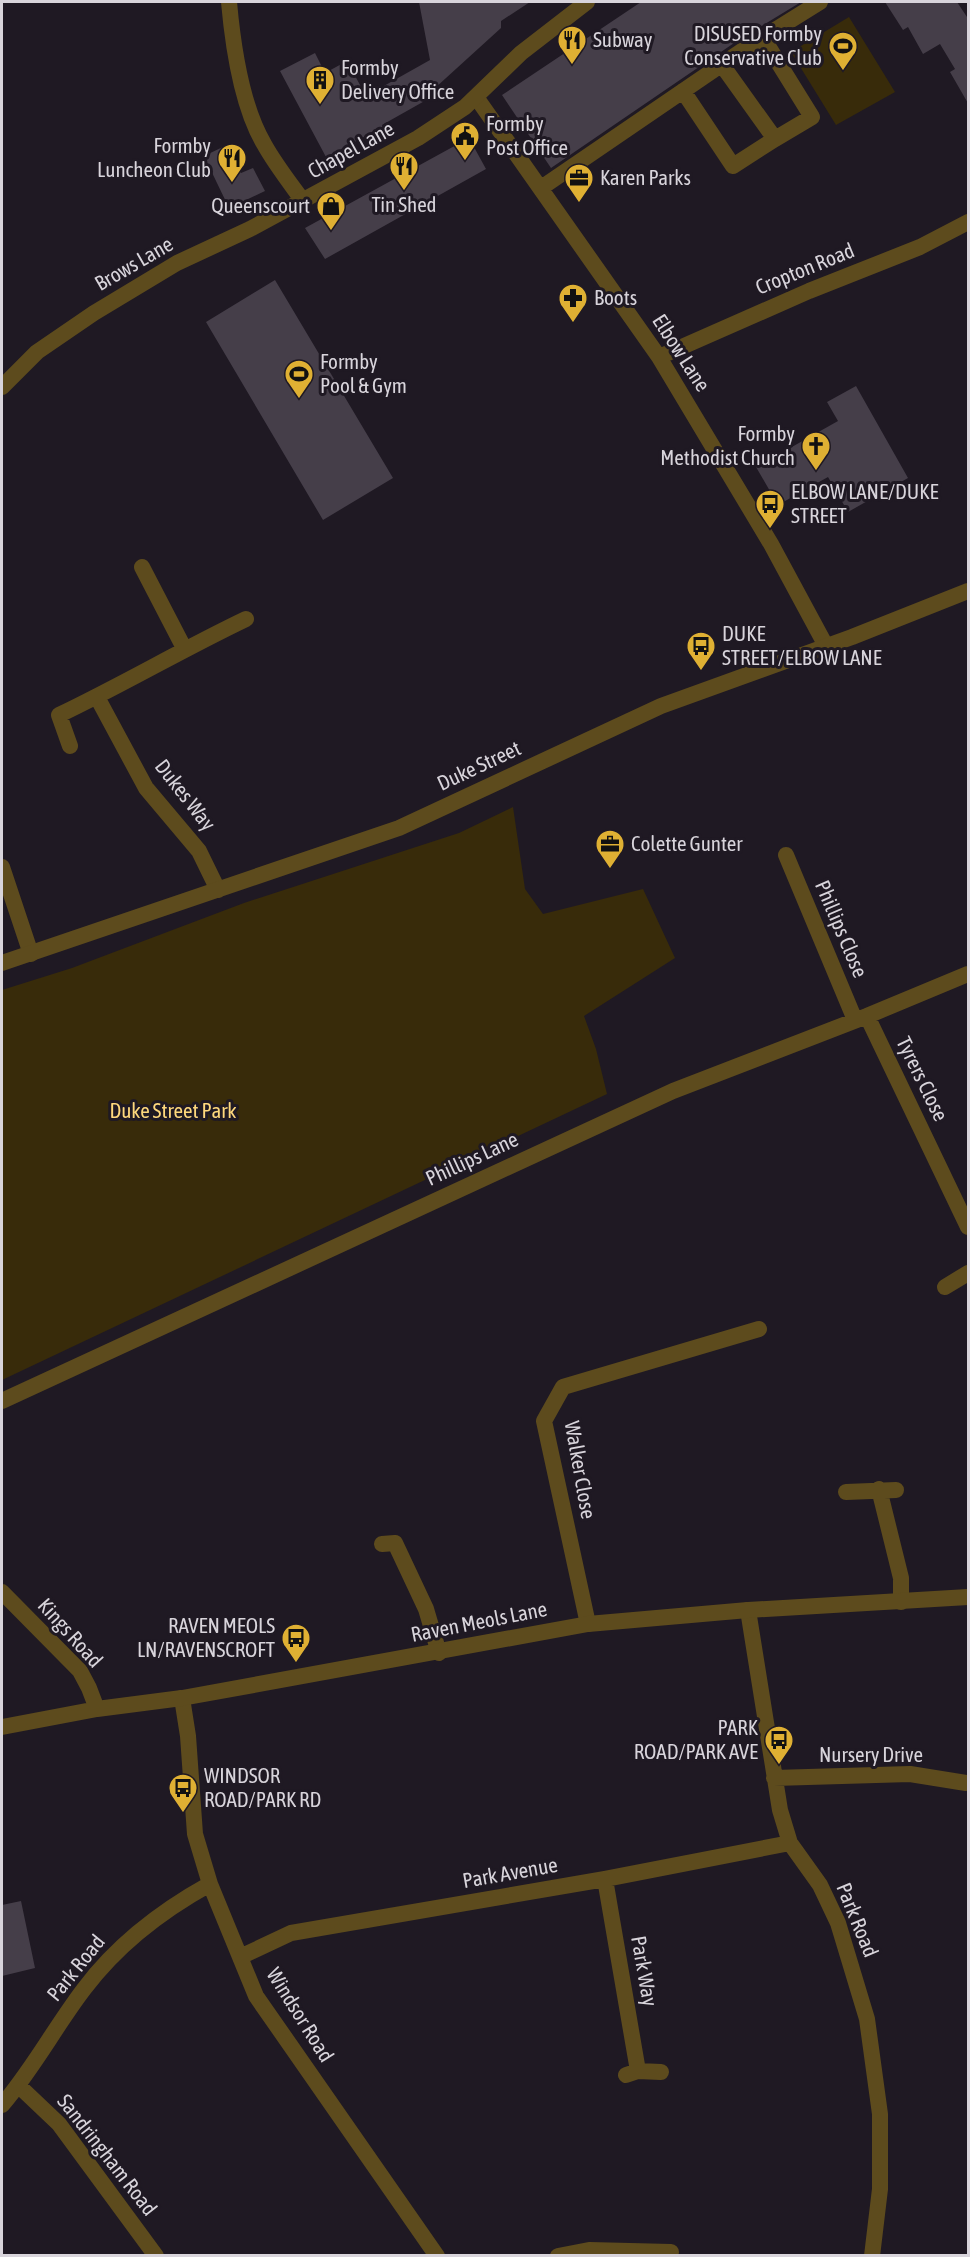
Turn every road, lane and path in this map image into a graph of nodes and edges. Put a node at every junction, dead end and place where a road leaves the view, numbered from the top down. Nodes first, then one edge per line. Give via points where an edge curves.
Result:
1 (229, 2) edge
2 (587, 2) edge
3 (820, 2) edge
4 (763, 38) junction
5 (722, 65) junction
6 (683, 92) junction
7 (476, 97) junction
8 (775, 139) junction
9 (541, 188) junction
10 (303, 201) junction
11 (969, 222) edge
12 (659, 357) junction
13 (2, 387) edge
14 (142, 567) dead end
15 (969, 591) edge
16 (246, 619) dead end
17 (826, 646) junction
18 (184, 648) junction
19 (97, 697) junction
20 (70, 746) dead end
21 (786, 855) dead end
22 (2, 867) edge
23 (218, 890) junction
24 (31, 954) junction
25 (2, 963) edge
26 (969, 974) edge
27 (861, 1018) junction
28 (969, 1227) edge
29 (969, 1273) edge
30 (945, 1287) dead end
31 (759, 1329) dead end
32 (2, 1401) edge
33 (846, 1492) dead end
34 (382, 1544) dead end
35 (2, 1592) edge
36 (969, 1598) edge
37 (901, 1602) junction
38 (748, 1610) junction
39 (588, 1624) junction
40 (439, 1653) junction
41 (182, 1698) junction
42 (96, 1709) junction
43 (2, 1727) edge
44 (774, 1778) junction
45 (966, 1782) dead end
46 (790, 1843) junction
47 (605, 1879) junction
48 (210, 1884) junction
49 (240, 1957) junction
50 (661, 2072) dead end
51 (18, 2086) junction
52 (2, 2105) edge
53 (669, 2235) dead end
54 (671, 2254) edge
55 (156, 2256) edge
56 (437, 2256) edge
57 (558, 2256) edge
58 (872, 2256) edge

1 - 10 street via 239,69 252,120 263,144
2 - 7 street, Chapel Lane via 521,53
3 - 4 street
4 - 5 street
4 - 8 street via 812,117
5 - 6 street
5 - 8 street
6 - 8 street via 733,166
6 - 9 street
7 - 9 street, Elbow Lane
7 - 10 street, Chapel Lane via 418,138
9 - 12 street, Elbow Lane
10 - 13 street, Brows Lane via 177,264 94,313 37,352
11 - 12 street, Cropton Road via 920,247
12 - 17 street, Elbow Lane via 771,544
14 - 18 street
15 - 17 street, Duke Street
16 - 18 street
17 - 23 street, Duke Street via 661,706 399,828
18 - 19 street
19 - 20 street via 59,715
19 - 23 street, Dukes Way via 146,788 199,850
21 - 27 street, Phillips Close
22 - 24 street
23 - 24 street, Duke Street
24 - 25 street, Duke Street
26 - 27 street, Phillips Lane
27 - 28 street, Tyrers Close
27 - 32 street, Phillips Lane via 673,1091
29 - 30 street
31 - 39 street, Walker Close via 563,1387 544,1421
33 - 37 street via 887,1490
34 - 40 street via 395,1543 426,1610
35 - 42 street, Kings Road via 80,1671
36 - 37 street, Raven Meols Lane
37 - 38 street, Raven Meols Lane
38 - 39 street, Raven Meols Lane
38 - 44 street, Park Road
39 - 40 street, Raven Meols Lane
40 - 41 street, Raven Meols Lane
41 - 42 street, Raven Meols Lane
41 - 48 street, Windsor Road via 195,1834
42 - 43 street, Raven Meols Lane
44 - 45 street, Nursery Drive via 910,1774
44 - 46 street, Park Road
46 - 47 street, Park Avenue
46 - 58 street, Park Road via 820,1885 838,1923 867,2019 880,2114 880,2189
47 - 49 street, Park Avenue via 291,1933
47 - 50 street, Park Way via 632,2073
48 - 49 street, Windsor Road
48 - 51 street, Park Road via 179,1900 129,1940 85,1988
49 - 56 street, Windsor Road via 256,1996 276,2027
51 - 52 street, Park Road
51 - 55 street, Sandringham Road via 59,2124
53 - 54 street
54 - 57 street via 589,2250

